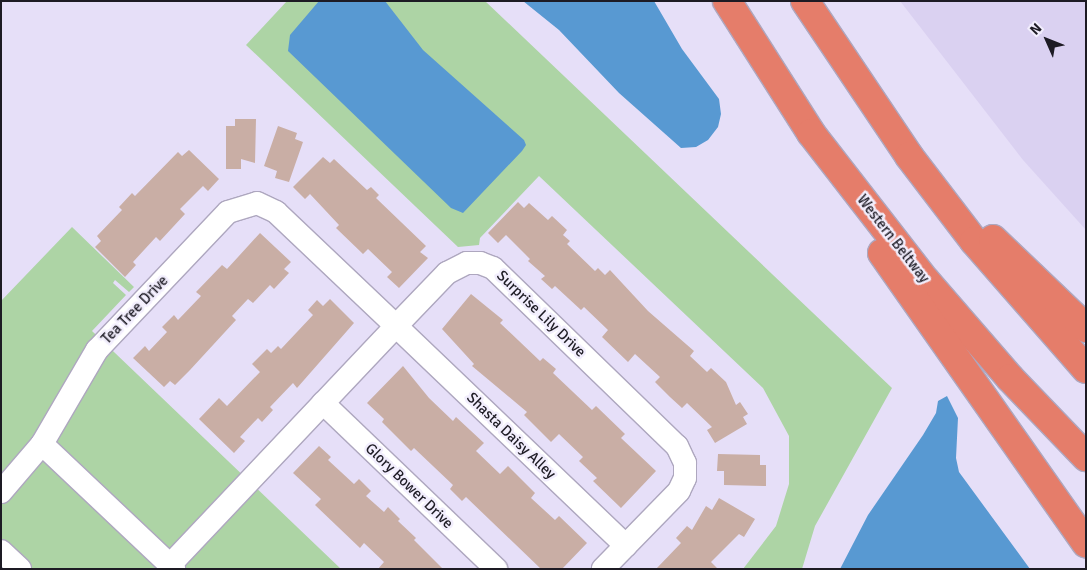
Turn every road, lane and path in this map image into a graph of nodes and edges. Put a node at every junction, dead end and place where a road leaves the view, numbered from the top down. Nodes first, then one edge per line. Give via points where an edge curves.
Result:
1 (727, 1) edge
2 (805, 1) edge
3 (811, 134) junction
4 (909, 156) junction
5 (396, 326) junction
6 (1086, 328) edge
7 (1086, 368) edge
8 (323, 403) junction
9 (42, 444) junction
10 (1086, 457) edge
11 (1, 492) edge
12 (1086, 543) edge
13 (626, 546) junction
14 (1, 551) edge
15 (172, 567) edge
16 (20, 569) edge
17 (496, 569) edge
18 (603, 569) edge

1 - 3 highway, Western Beltway
2 - 4 highway
3 - 10 highway, Western Beltway via 926,281 1010,378
3 - 12 highway via 861,222
4 - 6 highway
4 - 7 highway via 1016,292
5 - 8 street, Surprise Lily Drive
5 - 9 street, Tea Tree Drive via 276,212 257,204 228,212 97,350
5 - 13 street, Shasta Daisy Alley
5 - 13 street, Surprise Lily Drive via 447,273 467,263 493,268 677,446 685,463 682,485
8 - 15 street, Surprise Lily Drive
8 - 17 street, Glory Bower Drive
9 - 11 street, Tea Tree Drive
9 - 15 street
13 - 18 street, Surprise Lily Drive
14 - 16 street

